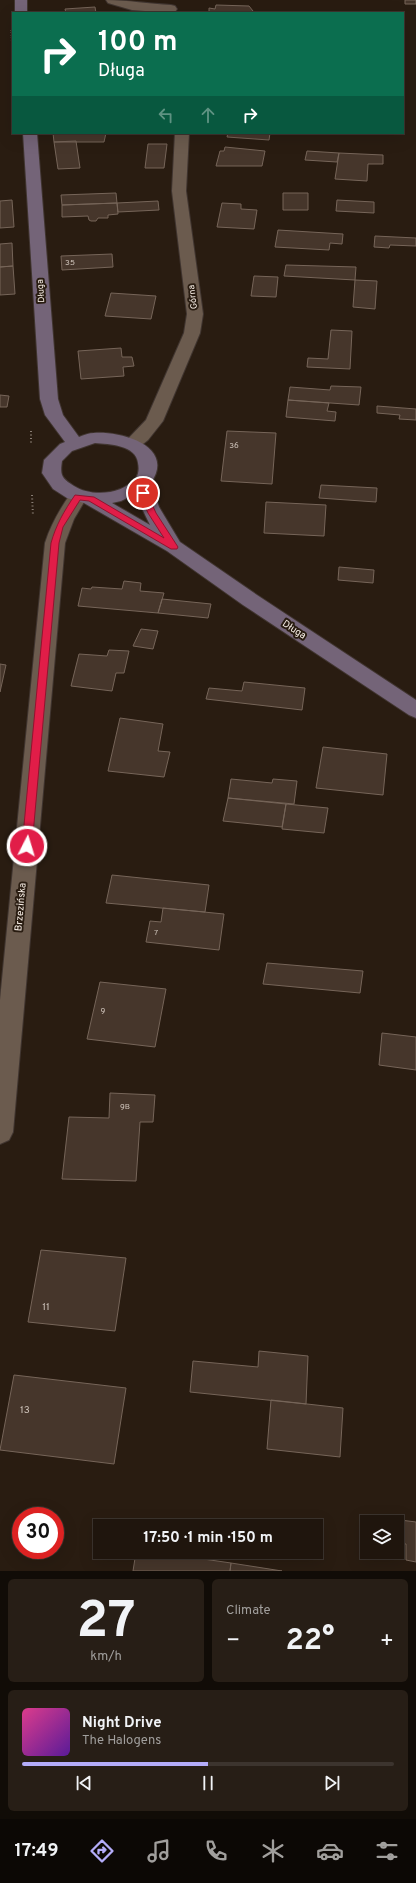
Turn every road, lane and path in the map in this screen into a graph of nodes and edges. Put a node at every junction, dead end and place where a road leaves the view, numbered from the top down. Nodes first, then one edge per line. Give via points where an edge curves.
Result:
1 (21, 0) edge
2 (112, 0) edge
3 (171, 7) edge
4 (21, 12) edge
5 (30, 134) edge
6 (182, 134) edge
7 (74, 442) junction
8 (132, 444) junction
9 (142, 483) junction
10 (85, 498) junction
11 (174, 547) junction
12 (416, 710) edge
13 (0, 1132) edge

1 - 4 street
2 - 3 street via 132,6
5 - 7 street, Długa via 49,399 54,415
6 - 8 street, Górna via 179,191 195,314 192,332 154,421
7 - 8 street via 107,438
7 - 10 street via 55,454 49,464 49,474 54,484 64,492
8 - 9 street via 143,452 148,462 148,473
9 - 10 street via 118,496
9 - 11 street, Długa via 143,493 152,513
10 - 11 street, Długa
10 - 13 street, Brzezińska via 68,511 59,527 55,543
11 - 12 street, Długa

